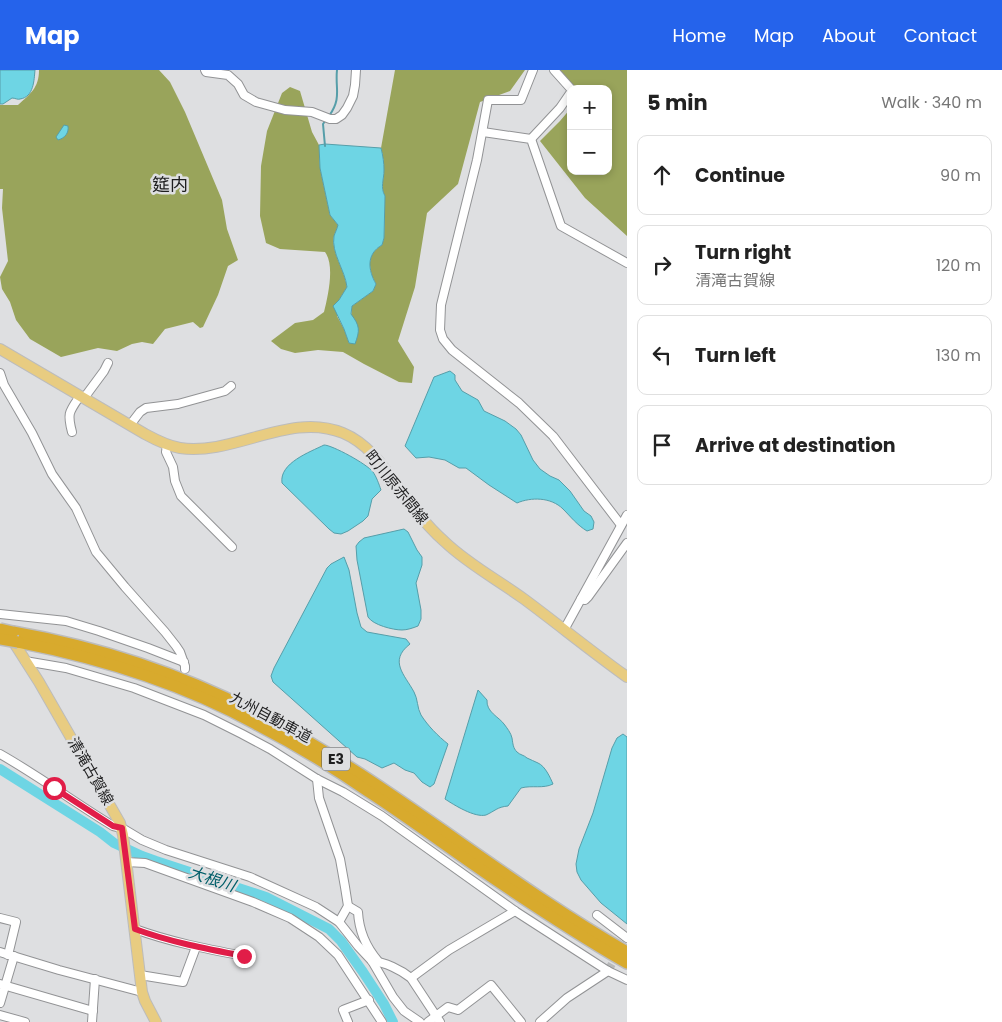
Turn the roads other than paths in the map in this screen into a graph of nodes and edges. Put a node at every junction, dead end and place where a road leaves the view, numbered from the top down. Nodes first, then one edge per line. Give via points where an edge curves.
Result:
1 (205, 70) edge
2 (356, 70) edge
3 (533, 70) edge
4 (554, 70) edge
5 (567, 85) edge
6 (567, 97) edge
7 (483, 132) junction
8 (531, 139) junction
9 (627, 263) edge
10 (0, 349) edge
11 (108, 363) dead end
12 (0, 373) edge
13 (231, 386) dead end
14 (82, 397) junction
15 (130, 425) junction
16 (72, 432) dead end
17 (167, 444) junction
18 (627, 515) edge
19 (621, 525) junction
20 (627, 543) edge
21 (232, 547) dead end
22 (581, 600) junction
23 (0, 614) edge
24 (0, 624) edge
25 (0, 630) edge
26 (564, 630) junction
27 (16, 637) junction
28 (0, 639) edge
29 (25, 661) junction
30 (627, 677) edge
31 (176, 694) dead end
32 (173, 703) junction
33 (0, 754) edge
34 (317, 779) junction
35 (122, 832) junction
36 (126, 862) junction
37 (348, 906) junction
38 (515, 911) junction
39 (597, 915) dead end
40 (0, 918) edge
41 (339, 922) junction
42 (135, 929) junction
43 (627, 938) edge
44 (196, 947) junction
45 (627, 950) edge
46 (248, 952) dead end
47 (7, 954) edge
48 (375, 961) junction
49 (627, 963) edge
50 (608, 971) junction
51 (140, 974) junction
52 (411, 978) junction
53 (95, 979) junction
54 (627, 980) edge
55 (3, 984) edge
56 (142, 992) junction
57 (369, 1000) junction
58 (0, 1003) edge
59 (93, 1010) junction
60 (0, 1015) edge
61 (412, 1019) edge
62 (438, 1019) edge
63 (25, 1022) edge
64 (92, 1022) edge
65 (156, 1022) edge
66 (348, 1022) edge
67 (382, 1022) edge
68 (420, 1022) edge
69 (428, 1022) edge
70 (521, 1022) edge
71 (540, 1022) edge

1 - 2 street via 228,75 244,95 256,102 336,119 353,96
3 - 7 street via 521,100 488,100
4 - 5 street
6 - 8 street
7 - 8 street
7 - 19 street via 441,305 443,339 553,436
8 - 9 street via 561,226
10 - 14 main road, 町川原赤間線
11 - 14 street
12 - 23 street via 52,474 76,508 96,552 165,632 180,652 184,666 148,648 66,621
13 - 15 street via 225,391 178,404 146,408
14 - 15 main road, 町川原赤間線
14 - 16 street via 69,412
15 - 17 main road, 町川原赤間線
17 - 21 street via 166,452 181,496
17 - 26 main road, 町川原赤間線 via 178,448 210,448 292,428 312,427 332,429 351,436 373,454 415,511 446,543
18 - 19 street
19 - 22 street
20 - 22 street via 588,597
22 - 26 street
24 - 29 main road, 清滝古賀線
25 - 27 highway, 九州自動車道 / E3, bridge
26 - 30 main road, 町川原赤間線
27 - 28 highway, 九州自動車道 / E3, bridge
27 - 45 highway, 九州自動車道 / E3 via 74,645 134,661 211,691 256,713 347,766 530,891
27 - 49 highway, 九州自動車道 / E3 via 139,673 255,723 362,787 532,904
29 - 32 street via 66,668
29 - 35 main road, 清滝古賀線 via 117,816
31 - 32 street
32 - 34 street via 242,734
33 - 35 street
34 - 37 street via 319,798 340,859
34 - 38 street via 382,816
35 - 36 main road, 清滝古賀線
35 - 41 street via 250,877 316,907
36 - 42 main road, 清滝古賀線
36 - 57 street via 145,863 290,918 319,937 338,955
37 - 41 street
37 - 48 street via 358,912 364,940
38 - 50 street
38 - 52 street via 449,950
39 - 43 street
40 - 47 street via 16,922
41 - 48 street
42 - 44 street
42 - 51 main road, 清滝古賀線
44 - 46 street via 244,956
44 - 51 street via 183,982
47 - 53 street
47 - 55 street
48 - 52 street
48 - 61 street via 393,997
50 - 54 street
50 - 71 street via 567,998
51 - 56 main road, 清滝古賀線
52 - 62 street
53 - 56 street
53 - 59 street
55 - 58 street
55 - 59 street
56 - 65 main road, 清滝古賀線
57 - 66 street via 344,1010
57 - 67 street
59 - 64 street
60 - 63 street
61 - 68 street
62 - 69 street
62 - 70 street via 448,1007 458,1010 491,985

